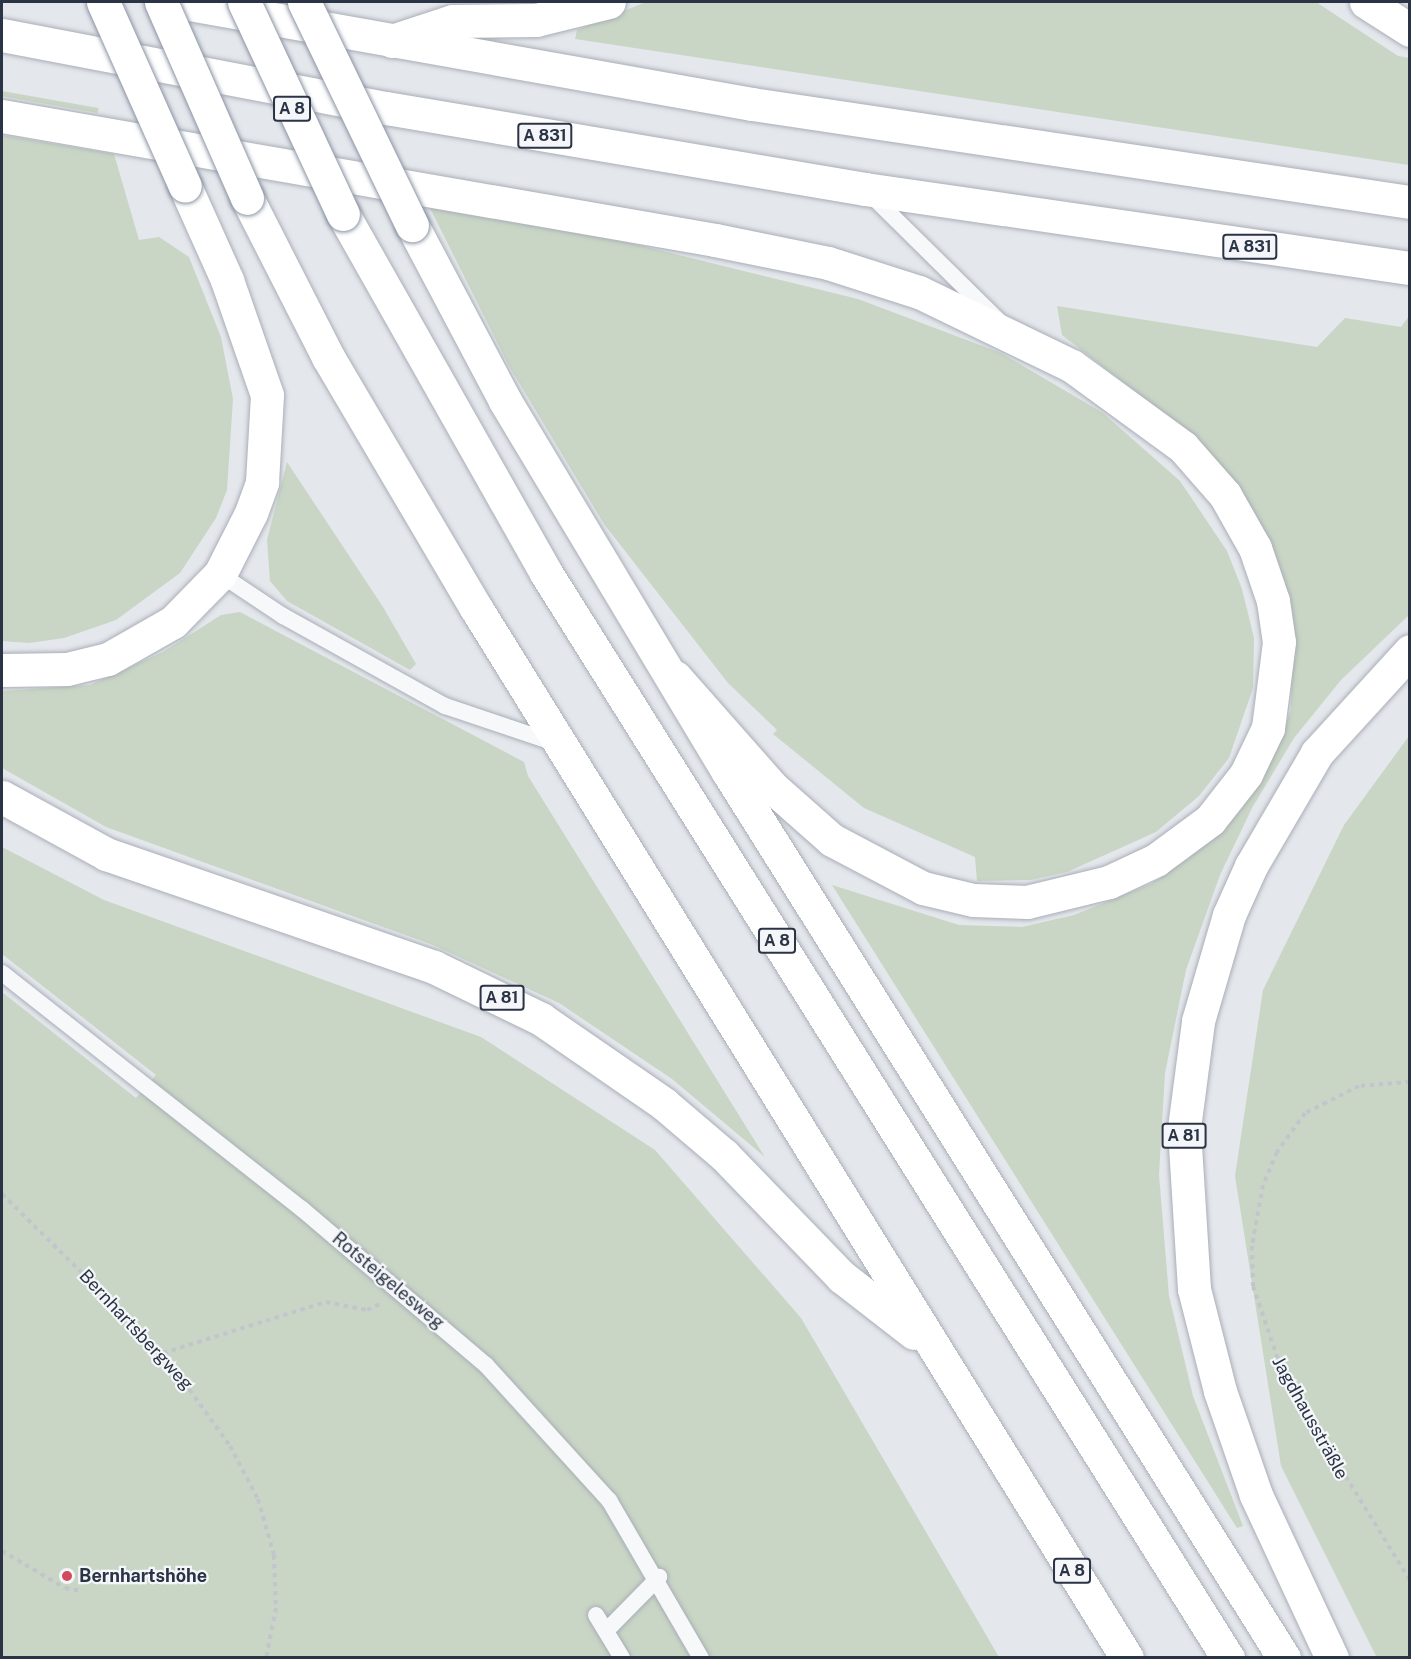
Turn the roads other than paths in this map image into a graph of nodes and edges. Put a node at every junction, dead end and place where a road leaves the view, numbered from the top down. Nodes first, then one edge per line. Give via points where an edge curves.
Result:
1 (103, 2) edge
2 (160, 2) edge
3 (178, 2) edge
4 (244, 2) edge
5 (304, 2) edge
6 (609, 2) edge
7 (1366, 2) edge
8 (1410, 30) edge
9 (2, 35) edge
10 (390, 42) junction
11 (2, 116) edge
12 (865, 189) junction
13 (1410, 202) edge
14 (1410, 268) edge
15 (1006, 330) junction
16 (220, 573) junction
17 (1410, 651) edge
18 (2, 670) edge
19 (675, 677) junction
20 (562, 746) junction
21 (2, 797) edge
22 (2, 973) edge
23 (932, 1347) junction
24 (659, 1577) junction
25 (596, 1615) dead end
26 (606, 1631) junction
27 (622, 1658) edge
28 (701, 1658) edge
29 (1126, 1658) edge
30 (1228, 1658) edge
31 (1284, 1658) edge
32 (1332, 1658) edge

1 - 16 highway, bridge via 227,280 267,395 262,482
2 - 20 highway, A 8, bridge via 247,198 328,357
3 - 10 highway
4 - 30 highway, A 8, bridge via 343,214 546,573
5 - 19 highway, bridge via 412,225 505,401
6 - 10 highway via 536,20 453,21
7 - 8 highway
9 - 12 highway, A 831 via 386,108
10 - 13 highway via 909,129
11 - 15 highway via 774,251 878,277
12 - 14 highway, A 831
12 - 15 lane via 934,252
15 - 19 highway via 1081,372 1183,447 1225,495 1255,548 1273,601 1278,683 1268,728 1246,774 1210,820 1156,860 1067,895 1026,902 973,900 923,888 832,840 772,787
16 - 18 highway via 173,622 108,659 67,669
16 - 20 lane via 283,616 445,706
17 - 32 highway, A 81 via 1317,753 1251,866 1200,1010 1184,1128 1194,1289 1217,1381 1256,1495
19 - 31 highway via 746,801
20 - 23 highway, A 8
21 - 23 highway, A 81 via 106,854 434,967 541,1019 664,1104 724,1155 842,1277
22 - 24 lane, Rotsteigelesweg via 403,1292 555,1435 609,1500
23 - 29 highway, A 8
24 - 26 lane
24 - 28 lane, Rotsteigelesweg
25 - 26 lane
26 - 27 lane

